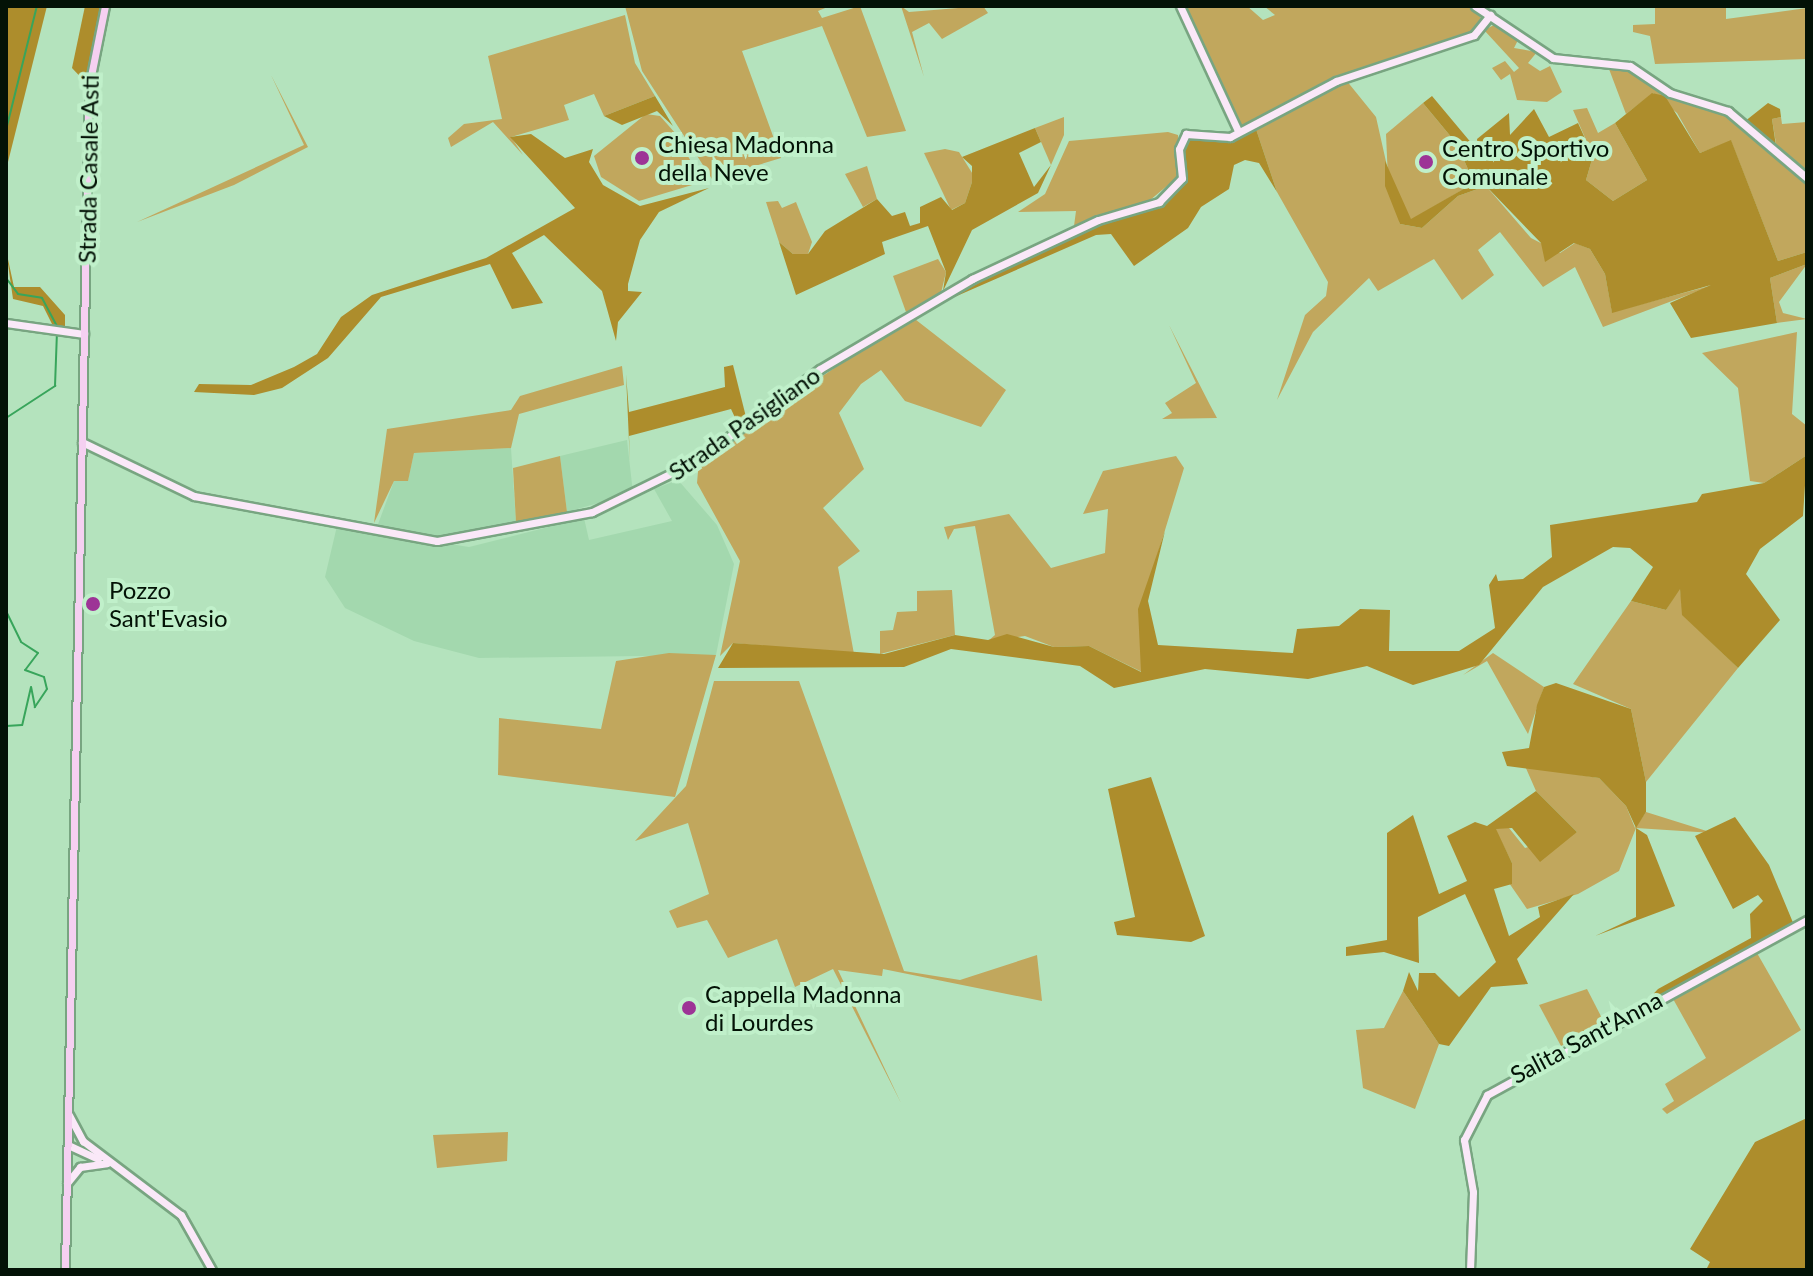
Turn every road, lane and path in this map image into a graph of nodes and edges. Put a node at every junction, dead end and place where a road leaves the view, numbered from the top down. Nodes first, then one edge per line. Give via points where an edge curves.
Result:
1 (105, 6) edge
2 (1180, 6) edge
3 (1475, 6) edge
4 (1490, 15) junction
5 (1238, 131) junction
6 (1807, 178) edge
7 (6, 323) edge
8 (84, 334) junction
9 (82, 442) junction
10 (1807, 920) edge
11 (68, 1113) junction
12 (83, 1141) junction
13 (68, 1145) junction
14 (100, 1160) junction
15 (116, 1166) junction
16 (67, 1183) junction
17 (65, 1270) edge
18 (212, 1270) edge
19 (1470, 1270) edge

1 - 8 main road, Strada Casale Asti via 91,65
2 - 5 street
3 - 4 street
4 - 5 street via 1474,35 1336,81
4 - 6 street via 1553,58 1630,66 1670,93 1728,111
5 - 9 street, Strada Pasigliano via 1223,139 1186,134 1179,149 1182,178 1159,202 1098,220 972,279 820,369 696,461 592,512 437,541 194,496
7 - 8 street
8 - 9 main road, Strada Casale Asti
9 - 11 main road, Strada Casale Asti
10 - 19 street, Salita Sant'Anna via 1487,1095 1464,1140 1473,1192
11 - 12 street
11 - 13 main road, Strada Casale Asti
12 - 13 street
12 - 15 street
13 - 14 street
13 - 16 main road, Strada Casale Asti
14 - 15 street
14 - 16 street
15 - 18 street via 181,1215
16 - 17 main road, Strada Casale Asti

